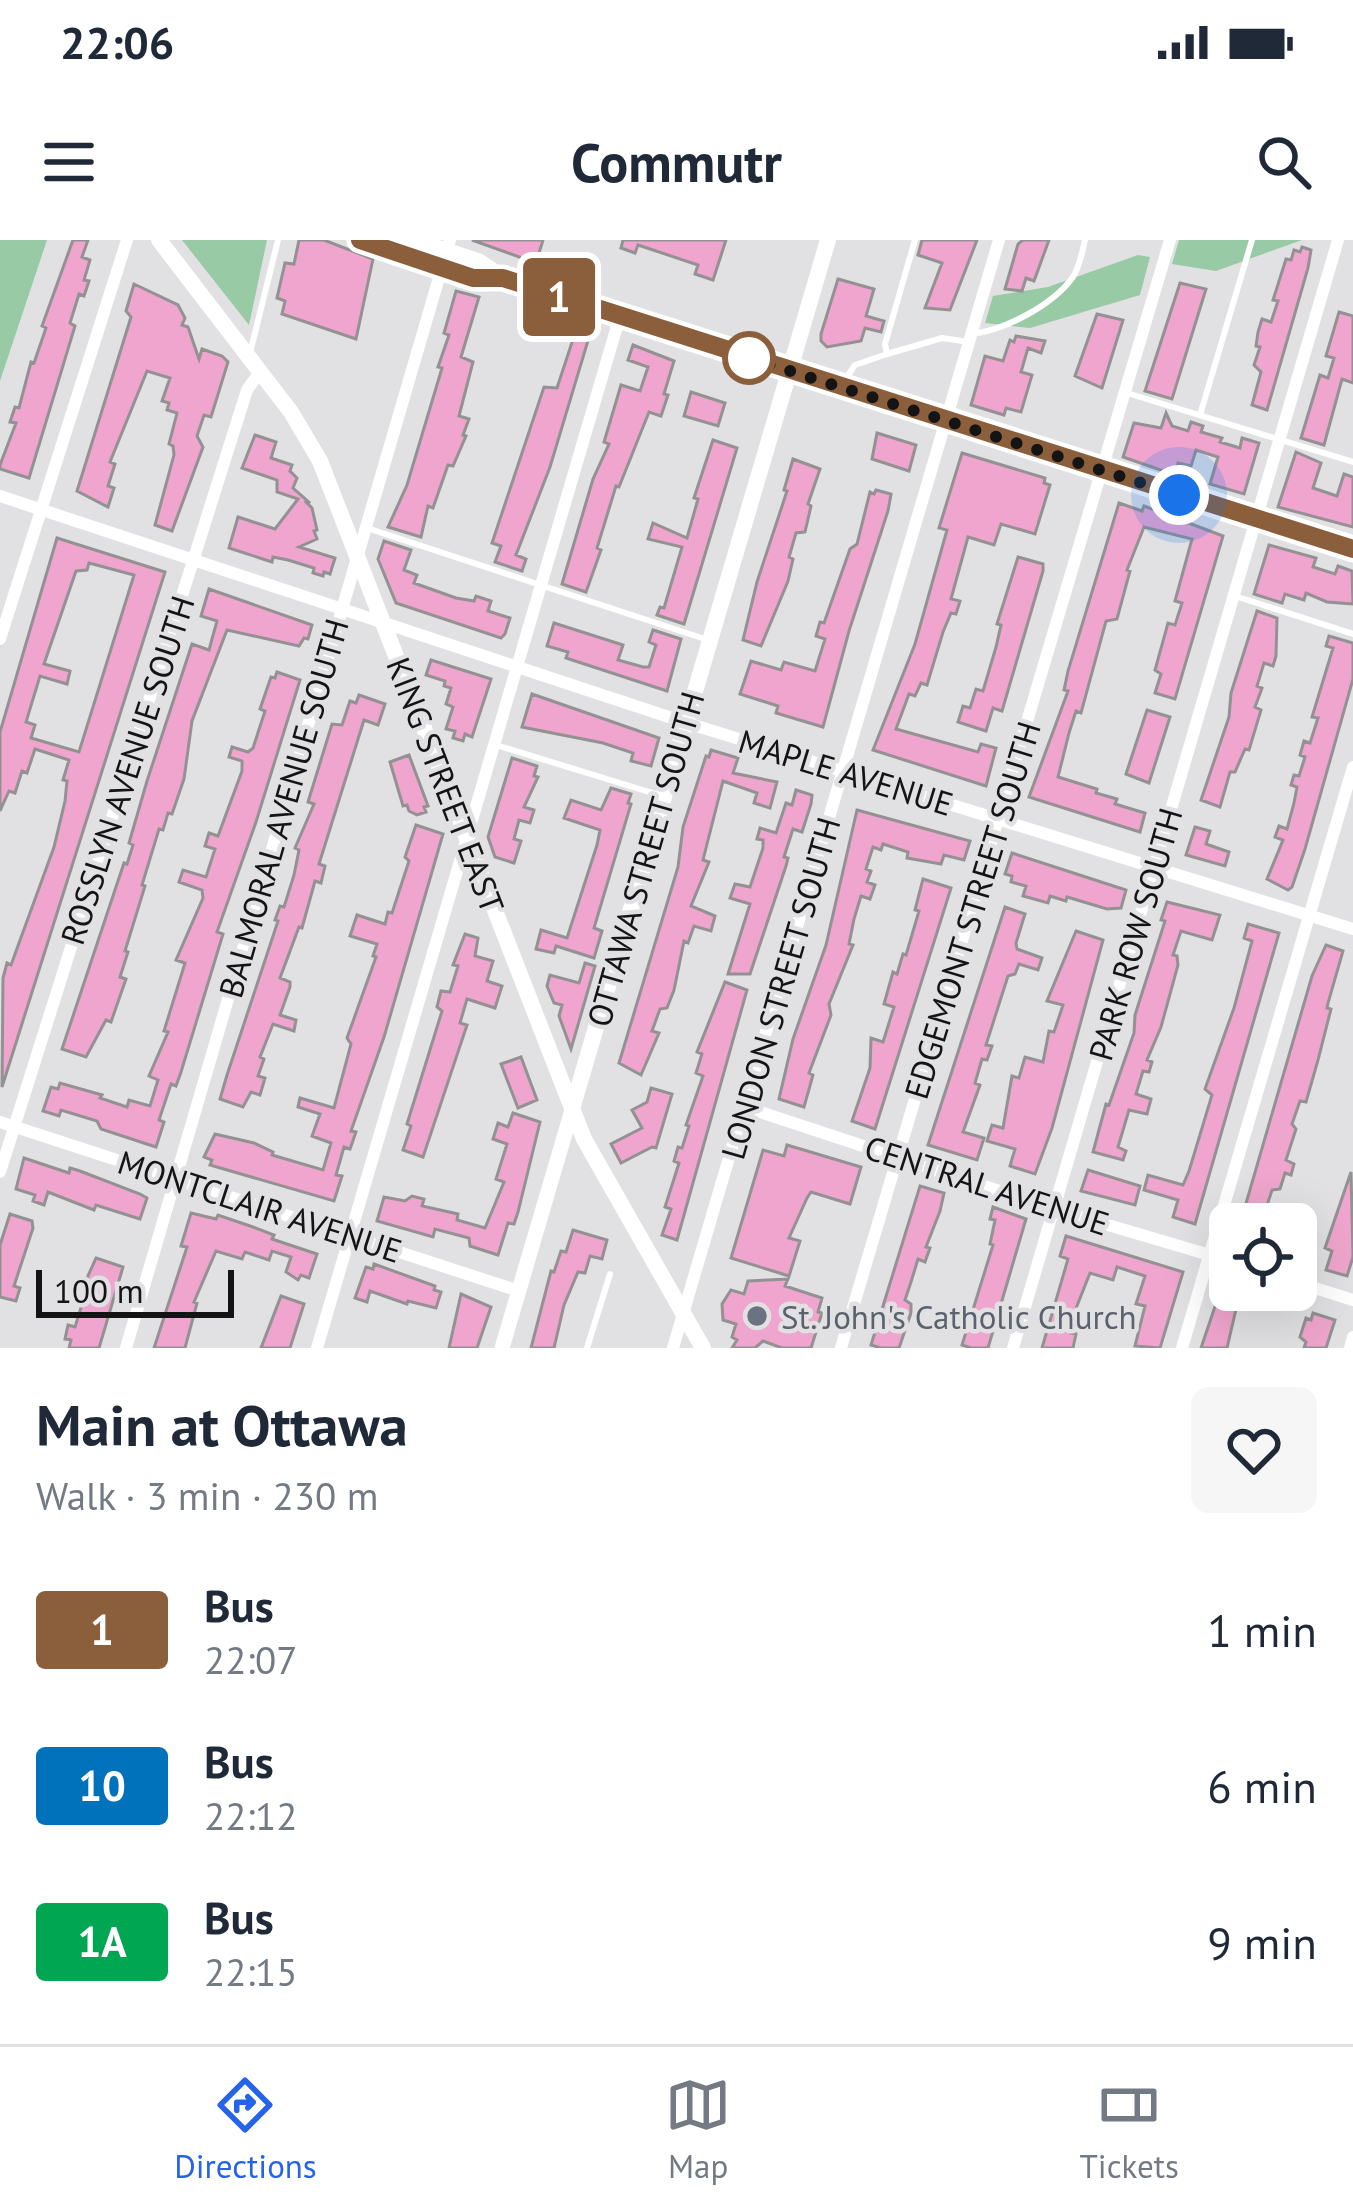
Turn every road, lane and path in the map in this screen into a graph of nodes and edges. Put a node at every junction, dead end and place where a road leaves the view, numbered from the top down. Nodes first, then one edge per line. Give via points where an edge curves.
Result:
1 (127, 240) edge
2 (159, 240) edge
3 (278, 240) edge
4 (360, 240) edge
5 (410, 240) edge
6 (828, 240) edge
7 (915, 240) edge
8 (999, 240) edge
9 (1085, 240) edge
10 (1170, 240) edge
11 (1252, 240) edge
12 (1338, 240) edge
13 (446, 253) edge
14 (620, 316) junction
15 (971, 338) junction
16 (886, 354) junction
17 (255, 365) junction
18 (789, 371) junction
19 (840, 387) junction
20 (1126, 393) junction
21 (1200, 416) junction
22 (947, 421) junction
23 (1280, 440) junction
24 (1353, 462) edge
25 (1102, 472) junction
26 (0, 496) edge
27 (41, 510) junction
28 (1257, 519) junction
29 (364, 527) junction
30 (1353, 549) edge
31 (356, 551) junction
32 (194, 560) junction
33 (539, 586) junction
34 (1235, 596) junction
35 (341, 608) junction
36 (384, 622) junction
37 (1353, 634) edge
38 (0, 639) edge
39 (709, 640) junction
40 (516, 665) junction
41 (685, 722) junction
42 (496, 745) junction
43 (1353, 767) edge
44 (844, 772) junction
45 (663, 796) junction
46 (1000, 820) junction
47 (466, 841) junction
48 (1154, 869) junction
49 (1308, 916) junction
50 (1353, 929) edge
51 (746, 1108) junction
52 (572, 1110) junction
53 (7, 1124) edge
54 (898, 1157) junction
55 (0, 1172) edge
56 (176, 1177) junction
57 (1225, 1203) edge
58 (1054, 1209) junction
59 (350, 1235) junction
60 (1209, 1254) edge
61 (1209, 1257) edge
62 (610, 1274) dead end
63 (1317, 1289) edge
64 (519, 1291) junction
65 (1353, 1300) edge
66 (682, 1316) junction
67 (1353, 1336) edge
68 (126, 1348) edge
69 (317, 1348) edge
70 (502, 1348) edge
71 (587, 1348) edge
72 (673, 1348) edge
73 (703, 1348) edge
74 (841, 1348) edge
75 (1013, 1348) edge
76 (1182, 1348) edge
77 (1350, 1348) edge

1 - 27 street
2 - 17 main road, KING STREET EAST
3 - 17 lane, ROSSLYN AVENUE SOUTH
4 - 13 main road
5 - 13 main road
6 - 18 main road, OTTAWA STREET SOUTH
7 - 16 lane
8 - 15 street, LONDON STREET SOUTH
9 - 15 lane via 1063,287 1003,328
10 - 20 street, EDGEMONT STREET SOUTH
11 - 21 lane
12 - 23 street, PARK ROW SOUTH
13 - 14 main road
13 - 29 street, BALMORAL AVENUE SOUTH
14 - 18 main road
14 - 33 street
15 - 16 lane
15 - 22 street, LONDON STREET SOUTH
16 - 19 lane via 855,365
17 - 31 main road, KING STREET EAST via 309,439
17 - 32 street, ROSSLYN AVENUE SOUTH
18 - 19 main road
18 - 39 main road, OTTAWA STREET SOUTH
19 - 22 main road
20 - 21 lane
20 - 25 street, EDGEMONT STREET SOUTH
21 - 23 lane
22 - 25 main road
22 - 44 street, LONDON STREET SOUTH
23 - 24 lane
23 - 28 street, PARK ROW SOUTH
25 - 28 main road
25 - 46 street, EDGEMONT STREET SOUTH
26 - 27 street, MAPLE AVENUE
27 - 32 street, MAPLE AVENUE
27 - 38 street
28 - 30 main road
28 - 34 street, PARK ROW SOUTH
29 - 31 street, BALMORAL AVENUE SOUTH
29 - 33 lane
31 - 35 street, BALMORAL AVENUE SOUTH
31 - 36 main road, KING STREET EAST
32 - 35 street, MAPLE AVENUE
32 - 53 street, ROSSLYN AVENUE SOUTH
33 - 39 lane
33 - 40 street
34 - 37 lane
34 - 48 street, PARK ROW SOUTH
35 - 36 street, MAPLE AVENUE
35 - 56 street, BALMORAL AVENUE SOUTH
36 - 40 street, MAPLE AVENUE
36 - 47 main road, KING STREET EAST
39 - 41 main road, OTTAWA STREET SOUTH
40 - 41 street, MAPLE AVENUE
40 - 42 street
41 - 44 street, MAPLE AVENUE
41 - 45 main road, OTTAWA STREET SOUTH
42 - 45 lane
42 - 47 street
43 - 49 street
44 - 46 street, MAPLE AVENUE
44 - 51 street, LONDON STREET SOUTH
45 - 52 main road, OTTAWA STREET SOUTH
46 - 48 street, MAPLE AVENUE
46 - 54 street, EDGEMONT STREET SOUTH
47 - 52 main road, KING STREET EAST
47 - 59 street
48 - 49 street, MAPLE AVENUE
48 - 58 street, PARK ROW SOUTH
49 - 50 street, MAPLE AVENUE
49 - 57 street
51 - 54 street, CENTRAL AVENUE
51 - 66 street, LONDON STREET SOUTH
52 - 64 street, OTTAWA STREET SOUTH
52 - 66 main road, KING STREET EAST
53 - 55 street, ROSSLYN AVENUE SOUTH
53 - 56 street, MONTCLAIR AVENUE
54 - 58 street, CENTRAL AVENUE
54 - 74 street, EDGEMONT STREET SOUTH
56 - 59 street, MONTCLAIR AVENUE
56 - 68 street, BALMORAL AVENUE SOUTH
58 - 60 street, CENTRAL AVENUE
58 - 75 street, PARK ROW SOUTH
59 - 64 street, MONTCLAIR AVENUE
59 - 69 street
61 - 76 street
62 - 71 lane
63 - 65 street
64 - 70 street, OTTAWA STREET SOUTH
66 - 72 street, LONDON STREET SOUTH
66 - 73 main road, KING STREET EAST
67 - 77 street

